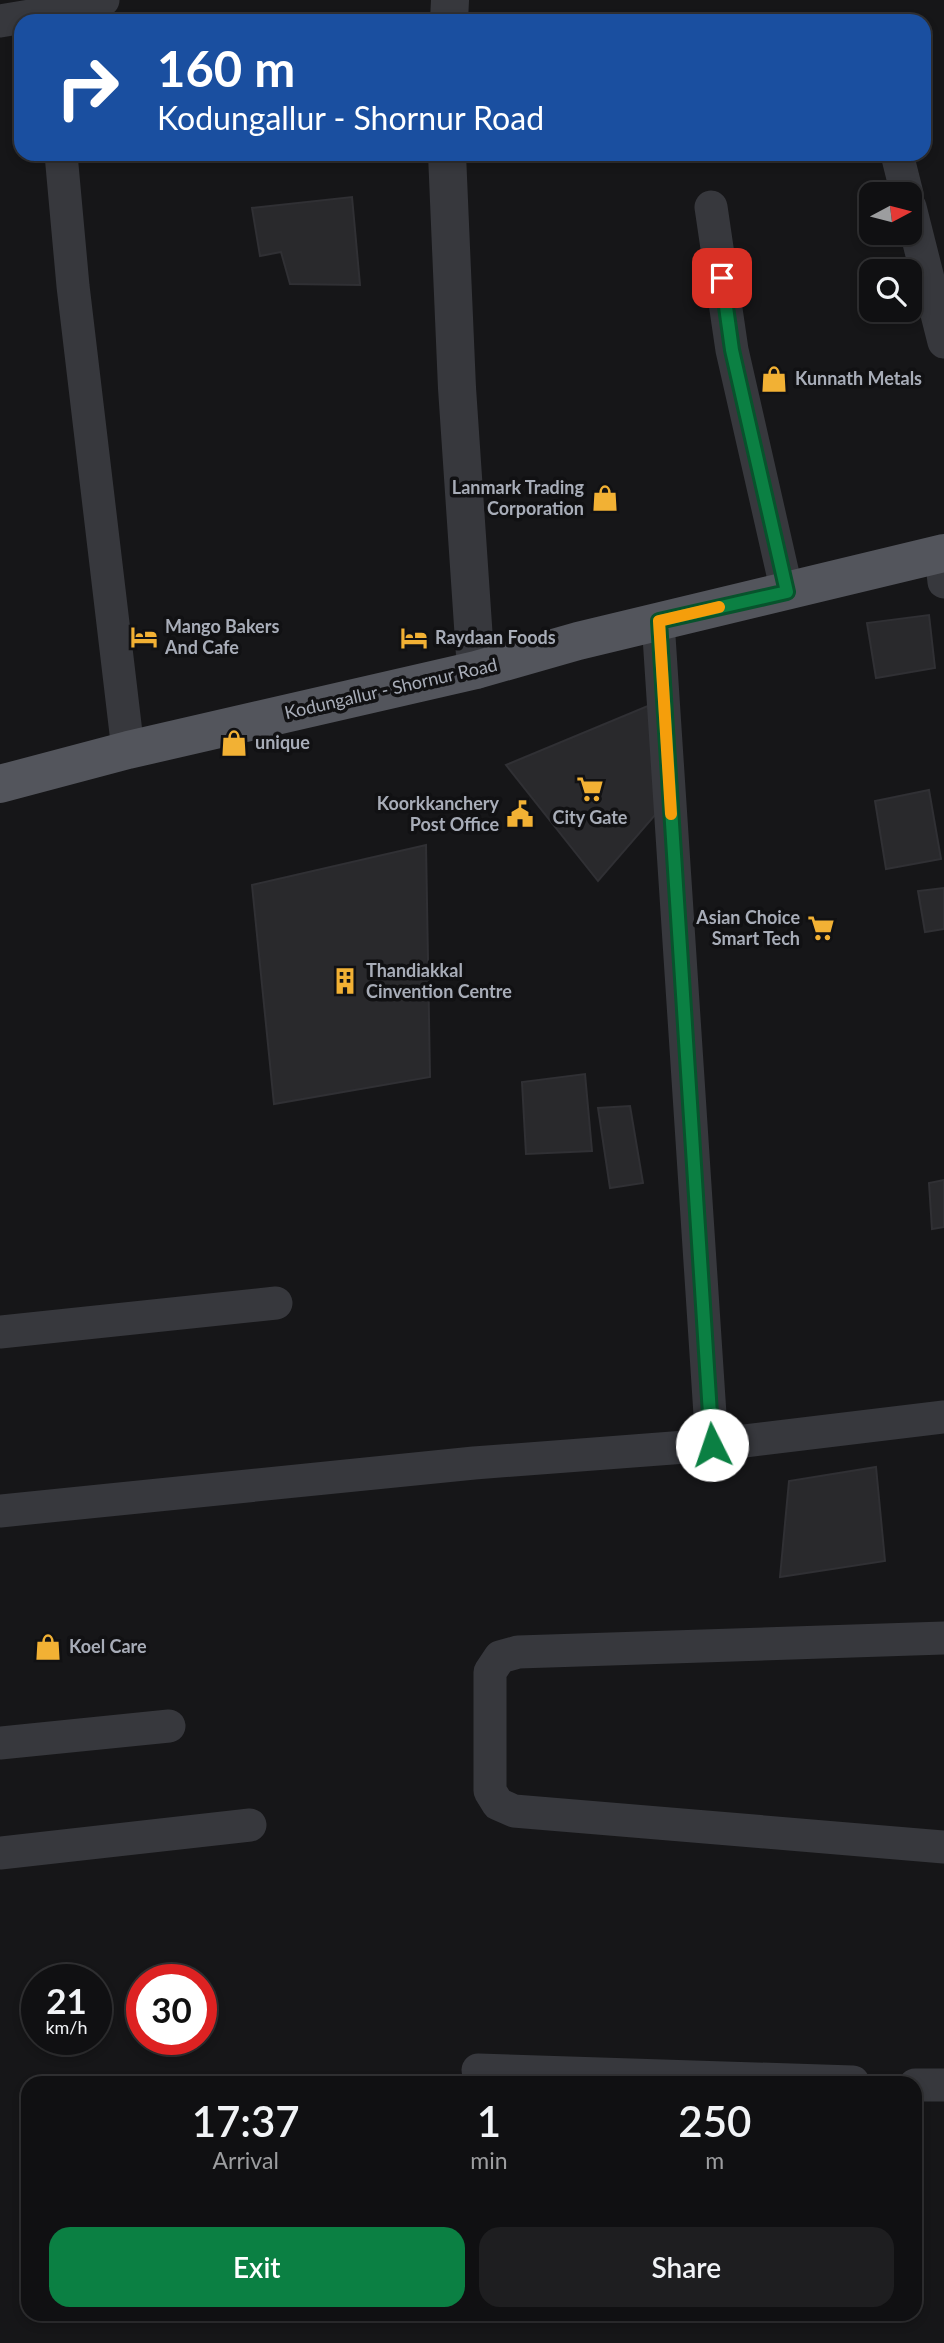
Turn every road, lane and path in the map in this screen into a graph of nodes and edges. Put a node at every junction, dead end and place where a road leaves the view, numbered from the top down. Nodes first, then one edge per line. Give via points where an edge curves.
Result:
1 (103, 0) edge
2 (59, 14) edge
3 (62, 161) edge
4 (447, 161) edge
5 (899, 161) edge
6 (904, 182) edge
7 (711, 207) dead end
8 (920, 245) edge
9 (944, 342) edge
10 (943, 563) edge
11 (787, 592) junction
12 (659, 621) junction
13 (476, 670) junction
14 (128, 750) junction
15 (0, 784) edge
16 (276, 1303) dead end
17 (0, 1332) edge
18 (944, 1418) edge
19 (712, 1445) junction
20 (0, 1511) edge
21 (944, 1637) edge
22 (169, 1726) dead end
23 (0, 1743) edge
24 (250, 1825) dead end
25 (944, 1847) edge
26 (0, 1853) edge
27 (478, 2070) dead end
28 (666, 2076) edge
29 (922, 2085) edge
30 (944, 2085) edge

1 - 2 street
3 - 14 street
4 - 13 street
5 - 6 street
7 - 11 street via 732,350
8 - 9 street
10 - 11 main road, Kodungallur - Shornur Road
11 - 12 main road, Kodungallur - Shornur Road
12 - 13 main road, Kodungallur - Shornur Road
12 - 19 street
13 - 14 main road, Kodungallur - Shornur Road
14 - 15 main road, Kodungallur - Shornur Road
16 - 17 street
18 - 19 street
19 - 20 street via 474,1463
21 - 25 street via 518,1652 500,1657 489,1672 490,1791 498,1804 514,1811
22 - 23 street
24 - 26 street
27 - 28 street
29 - 30 street

